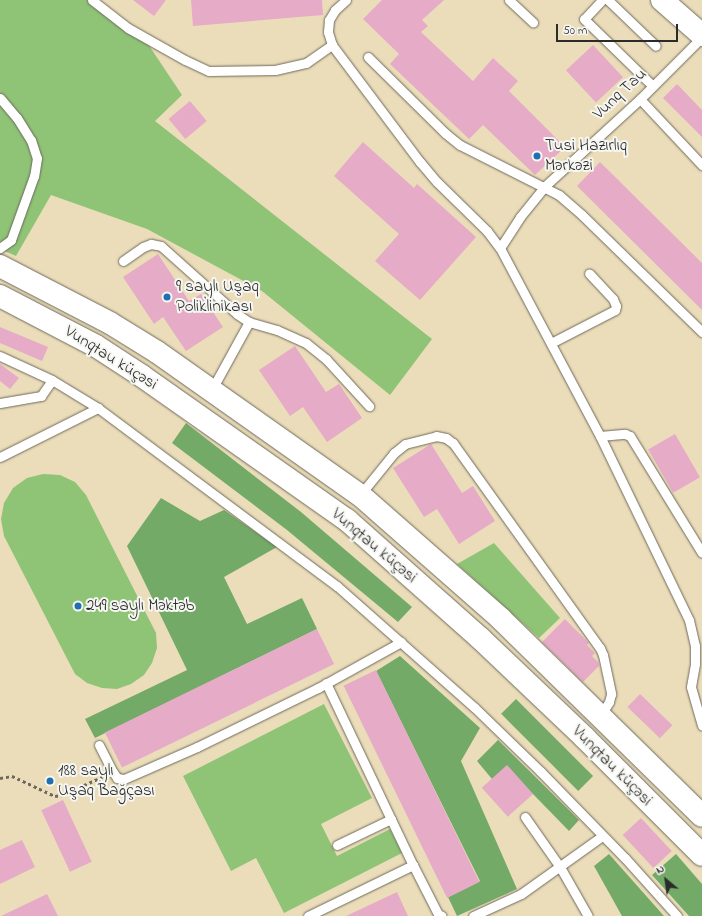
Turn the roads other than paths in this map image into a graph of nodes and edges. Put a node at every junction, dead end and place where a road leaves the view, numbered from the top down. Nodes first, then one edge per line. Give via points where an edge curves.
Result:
1 (92, 0) edge
2 (346, 0) edge
3 (509, 0) edge
4 (602, 0) edge
5 (608, 0) edge
6 (662, 0) edge
7 (533, 22) dead end
8 (702, 36) edge
9 (332, 45) junction
10 (656, 46) dead end
11 (368, 57) dead end
12 (653, 86) junction
13 (0, 98) edge
14 (640, 99) junction
15 (702, 165) edge
16 (544, 186) junction
17 (0, 248) edge
18 (500, 248) junction
19 (123, 261) dead end
20 (0, 266) edge
21 (589, 273) dead end
22 (0, 296) edge
23 (249, 322) junction
24 (702, 332) edge
25 (551, 343) junction
26 (0, 356) edge
27 (52, 380) junction
28 (211, 391) junction
29 (0, 403) edge
30 (369, 406) dead end
31 (98, 408) junction
32 (600, 436) junction
33 (0, 456) edge
34 (360, 495) junction
35 (702, 552) edge
36 (401, 642) junction
37 (699, 648) edge
38 (326, 683) junction
39 (600, 716) junction
40 (702, 725) edge
41 (99, 745) dead end
42 (702, 816) edge
43 (525, 817) dead end
44 (391, 819) junction
45 (602, 836) junction
46 (337, 845) dead end
47 (702, 855) edge
48 (413, 865) junction
49 (560, 867) junction
50 (308, 916) edge
51 (442, 916) edge
52 (473, 916) edge
53 (588, 916) edge
54 (677, 916) edge

1 - 9 lane via 128,28 209,71 275,70 306,63
2 - 9 lane via 329,20 328,32
3 - 7 lane
4 - 12 lane via 584,19
5 - 10 lane
6 - 8 main road
8 - 12 lane, Vunq Tau
9 - 18 lane via 420,162 487,231
11 - 16 lane via 460,145 502,168
12 - 14 lane, Vunq Tau
13 - 17 lane via 18,118 31,140 37,158 34,176 12,240
14 - 15 lane
14 - 16 lane, Vunq Tau
16 - 18 lane, Vunq Tau
16 - 24 lane via 582,215
18 - 25 lane
19 - 23 lane via 143,247 151,244 161,246 236,314
20 - 28 main road, Vunqtau küçəsi via 110,323 157,352
21 - 25 lane via 612,299 616,306 615,310
22 - 47 main road, Vunqtau küçəsi via 96,346 347,520 485,643
23 - 28 lane
23 - 30 lane via 277,330 306,343 326,359
25 - 32 lane
26 - 27 lane
27 - 29 lane via 41,396
27 - 31 lane
28 - 34 main road, Vunqtau küçəsi
31 - 33 lane
31 - 36 lane via 337,586
32 - 35 lane via 630,436
32 - 37 lane via 689,620
34 - 39 main road, Vunqtau küçəsi via 501,619
34 - 39 lane via 394,453 405,444 436,436 453,443 600,648 611,694
36 - 38 lane
36 - 45 lane via 475,708
37 - 40 lane via 691,687
38 - 41 lane via 197,747 124,779 118,778 113,772
38 - 44 lane
39 - 42 main road, Vunqtau küçəsi
43 - 49 lane
44 - 46 lane
44 - 48 lane
45 - 49 lane
45 - 54 lane
48 - 50 lane
48 - 51 lane via 438,914
49 - 52 lane via 521,894
49 - 53 lane

